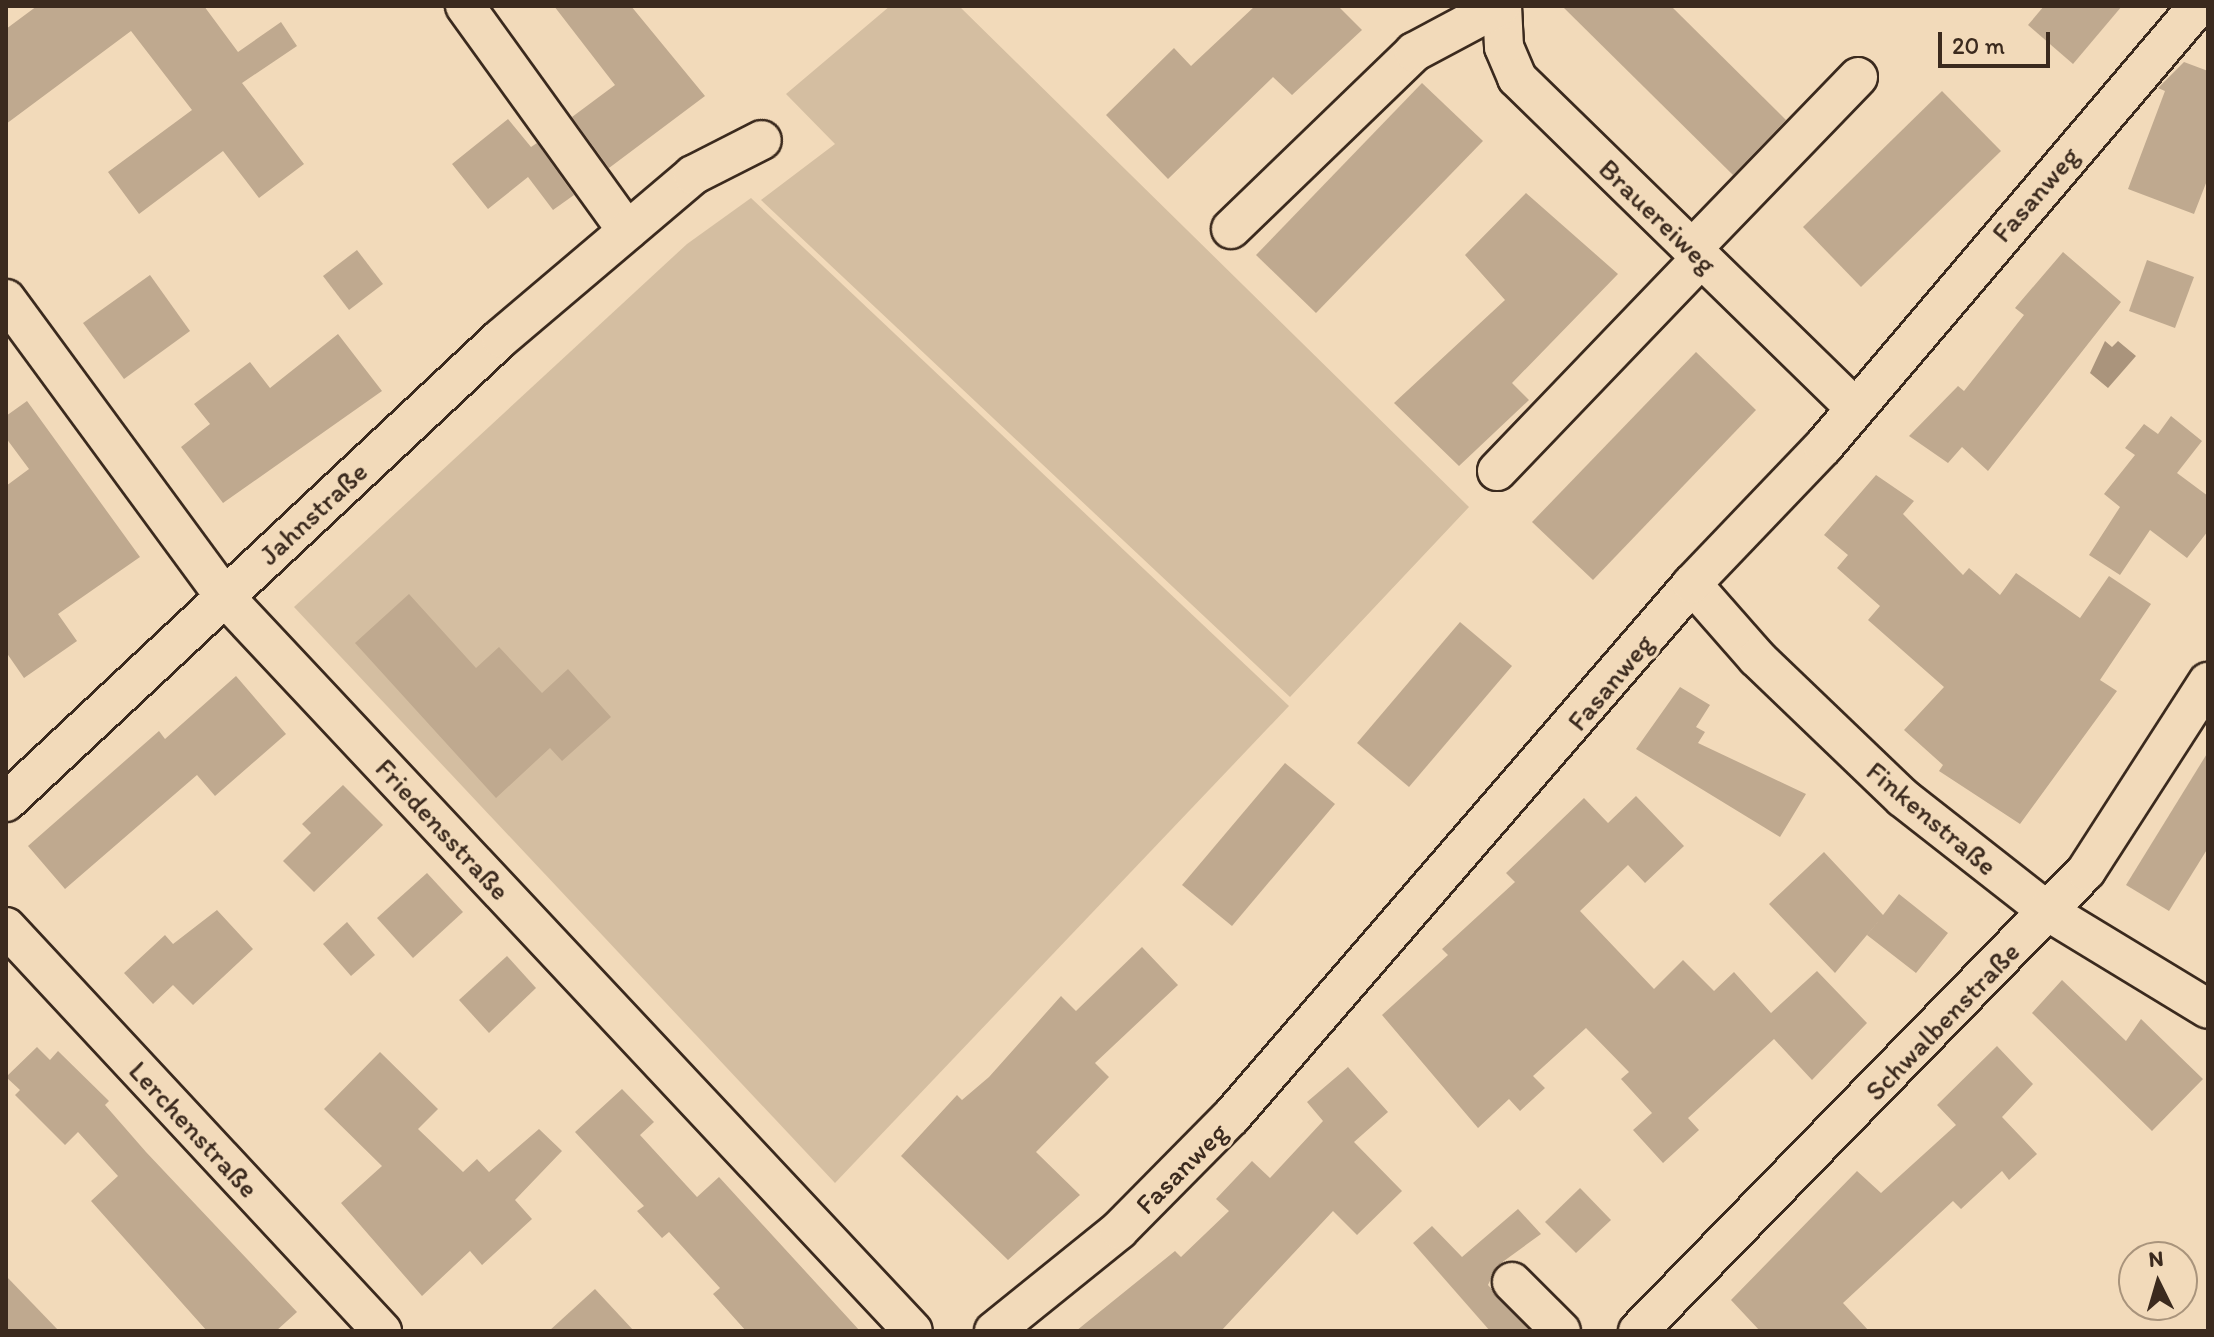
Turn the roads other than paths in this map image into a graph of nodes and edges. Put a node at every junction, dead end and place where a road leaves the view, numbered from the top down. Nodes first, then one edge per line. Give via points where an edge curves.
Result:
1 (465, 6) edge
2 (1501, 6) edge
3 (2198, 6) edge
4 (1858, 77) dead end
5 (762, 140) dead end
6 (1231, 229) dead end
7 (627, 231) junction
8 (1697, 253) junction
9 (6, 299) edge
10 (1852, 405) junction
11 (1497, 471) dead end
12 (1692, 584) junction
13 (224, 596) junction
14 (2208, 682) edge
15 (6, 802) edge
16 (2047, 911) junction
17 (6, 927) edge
18 (2208, 1009) edge
19 (1512, 1282) dead end
20 (382, 1331) edge
21 (913, 1331) edge
22 (994, 1331) edge
23 (1561, 1331) edge
24 (1638, 1331) edge

1 - 7 street
2 - 6 street via 1414,52
2 - 8 street, Brauereiweg via 1504,47 1517,78
3 - 10 street, Fasanweg
4 - 8 street
5 - 7 street, Jahnstraße via 693,175
7 - 13 street, Jahnstraße via 501,338
8 - 10 street, Brauereiweg
8 - 11 street
9 - 13 street, Friedensstraße
10 - 12 street, Fasanweg via 1823,447
12 - 16 street, Finkenstraße via 1757,658 1903,798
12 - 22 street, Fasanweg via 1231,1117 1119,1230
13 - 15 street, Jahnstraße
13 - 21 street, Friedensstraße
14 - 16 street, Schwalbenstraße via 2086,871
16 - 18 street, Finkenstraße
16 - 24 street, Schwalbenstraße
17 - 20 street, Lerchenstraße
19 - 23 street

